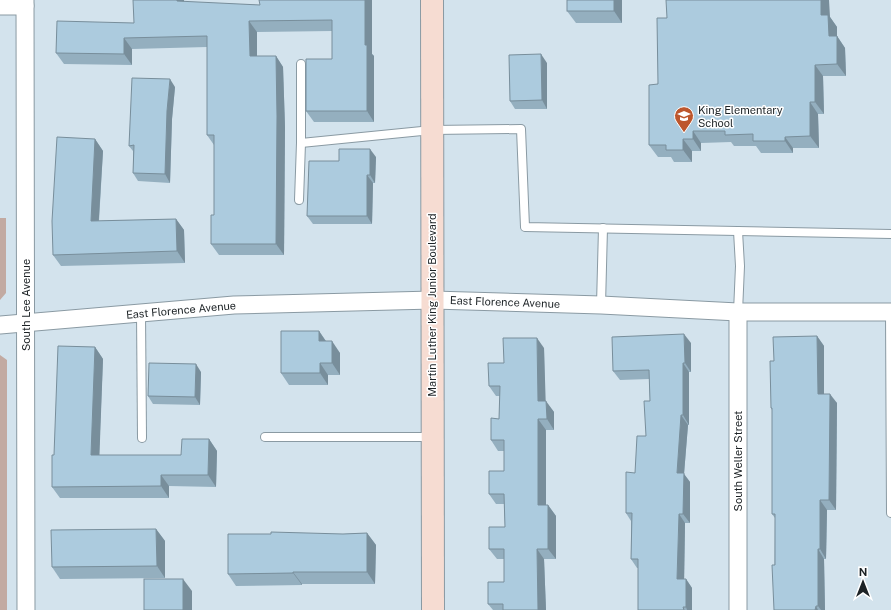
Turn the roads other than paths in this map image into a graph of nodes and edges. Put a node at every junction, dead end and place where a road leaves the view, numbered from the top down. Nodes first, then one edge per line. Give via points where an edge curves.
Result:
1 (432, 0) edge
2 (25, 3) edge
3 (0, 6) edge
4 (301, 64) dead end
5 (432, 130) junction
6 (301, 143) junction
7 (299, 200) dead end
8 (602, 228) junction
9 (738, 231) junction
10 (891, 234) edge
11 (433, 300) junction
12 (601, 305) junction
13 (738, 312) junction
14 (890, 312) edge
15 (141, 313) junction
16 (26, 322) junction
17 (0, 325) edge
18 (266, 437) dead end
19 (433, 437) junction
20 (142, 438) dead end
21 (891, 513) edge
22 (26, 610) edge
23 (433, 610) edge
24 (738, 610) edge

1 - 5 street, Martin Luther King Junior Boulevard
2 - 3 street
2 - 16 street, South Lee Avenue
4 - 6 lane
5 - 6 lane
5 - 8 lane via 521,129 525,227
5 - 11 street, Martin Luther King Junior Boulevard
6 - 7 lane
8 - 9 lane
8 - 12 lane
9 - 10 lane
9 - 13 lane
11 - 12 street, East Florence Avenue
11 - 15 street, East Florence Avenue via 234,305
11 - 19 street, Martin Luther King Junior Boulevard
12 - 13 street, East Florence Avenue
13 - 14 street, East Florence Avenue
13 - 24 street, South Weller Street
14 - 21 lane
15 - 16 street, East Florence Avenue
15 - 20 lane
16 - 17 street, East Florence Avenue
16 - 22 street, South Lee Avenue
18 - 19 lane
19 - 23 street, Martin Luther King Junior Boulevard

